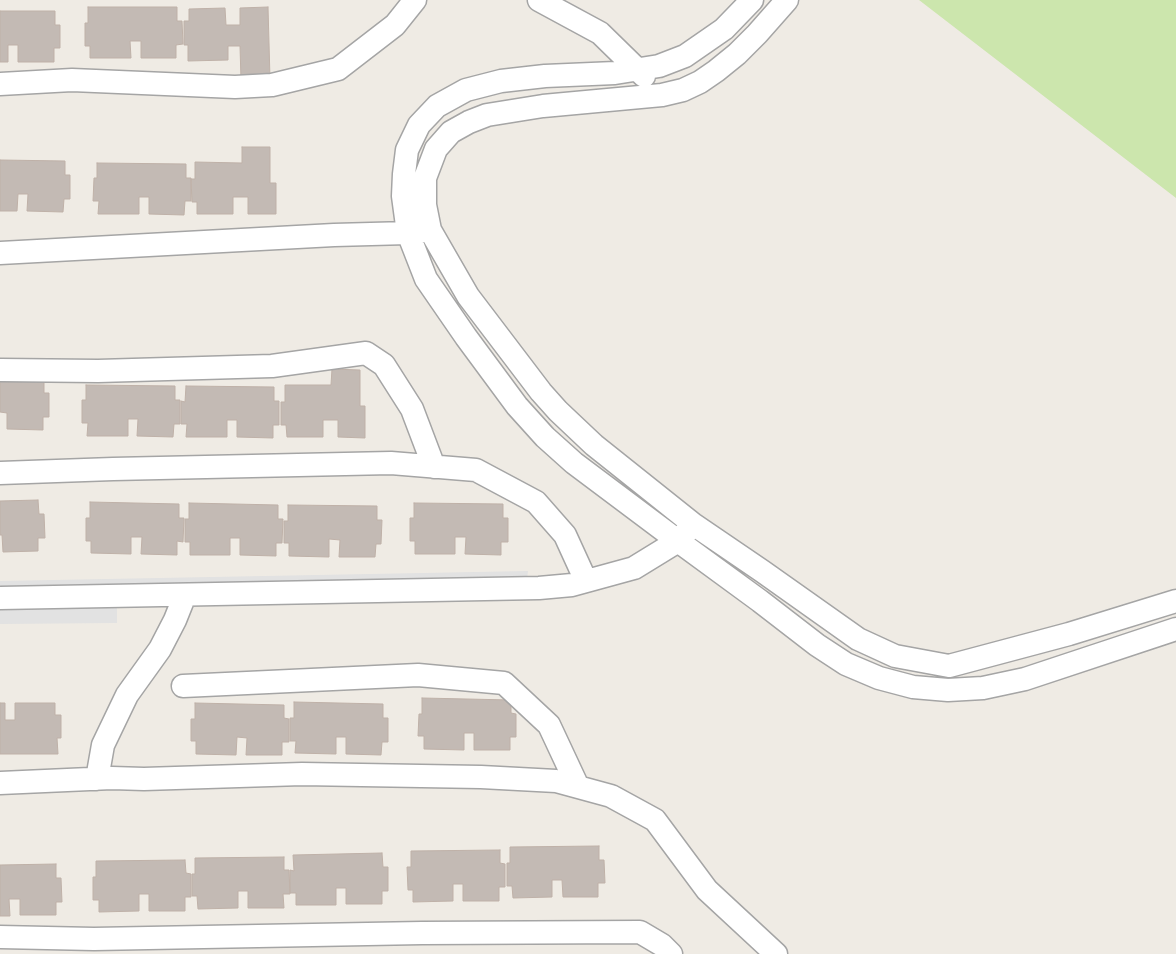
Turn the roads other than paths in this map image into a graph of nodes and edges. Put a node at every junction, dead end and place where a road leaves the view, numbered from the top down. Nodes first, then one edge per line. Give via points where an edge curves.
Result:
1 (415, 0) edge
2 (539, 0) edge
3 (752, 0) edge
4 (787, 0) edge
5 (638, 70) junction
6 (0, 84) edge
7 (662, 95) junction
8 (419, 231) junction
9 (0, 252) edge
10 (0, 370) edge
11 (434, 467) junction
12 (0, 473) edge
13 (693, 524) junction
14 (678, 541) junction
15 (586, 581) junction
16 (185, 595) junction
17 (0, 598) edge
18 (1176, 601) edge
19 (1176, 628) edge
20 (183, 686) dead end
21 (97, 779) junction
22 (0, 783) edge
23 (578, 787) junction
24 (0, 938) edge
25 (670, 954) edge
26 (776, 954) edge

1 - 6 street via 394,25 338,69 272,85 235,87 72,80
2 - 5 street via 600,33
3 - 5 street via 724,29 685,56
4 - 7 street via 737,54 716,71 682,90
5 - 7 street
5 - 8 street via 501,81 466,90 437,106 419,125 407,150 403,196
7 - 8 street via 543,106 487,115 451,132 436,149 425,178 426,204
8 - 9 street
8 - 13 street via 524,372 558,411 594,445
8 - 14 street via 426,279 517,406 574,463
10 - 11 street via 272,366 366,353 384,365 412,408
11 - 12 street via 391,463
11 - 15 street via 476,470 536,502 565,535
13 - 14 street
13 - 18 street via 858,639 895,656 949,666
14 - 15 street via 634,568
14 - 19 street via 846,664 879,678 913,687 948,690 984,688 1025,680
15 - 16 street via 539,588
16 - 17 street
16 - 21 street via 160,649 127,695 103,745
20 - 23 street via 418,675 504,684 549,725
21 - 22 street
21 - 23 street via 302,774 556,781
23 - 26 street via 611,796 655,820 707,890
24 - 25 street via 640,932 662,945

